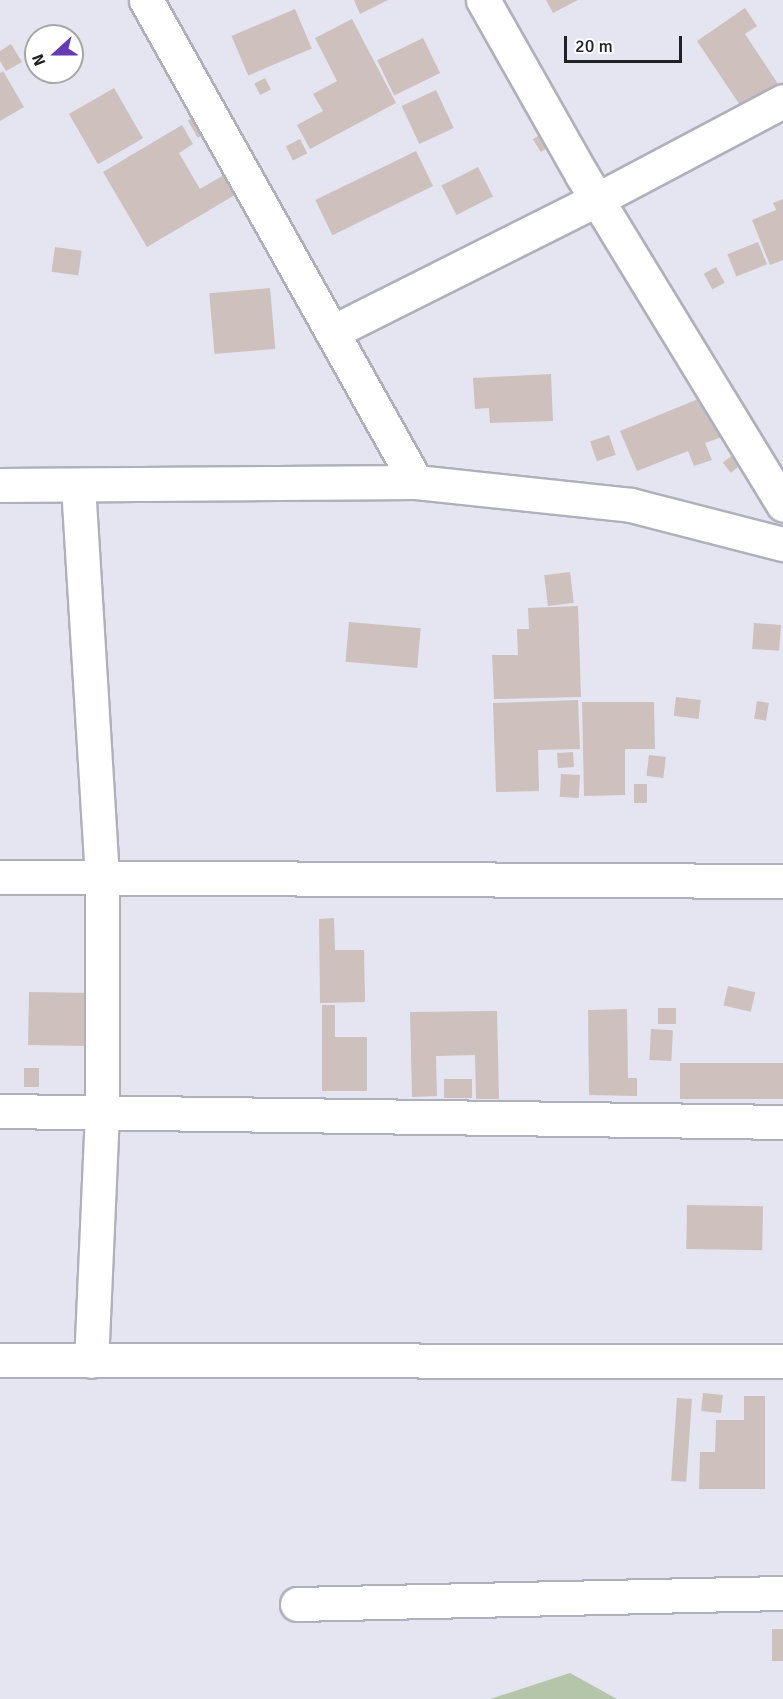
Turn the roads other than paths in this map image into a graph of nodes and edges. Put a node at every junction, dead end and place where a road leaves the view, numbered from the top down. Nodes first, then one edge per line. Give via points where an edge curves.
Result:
1 (146, 0) edge
2 (483, 0) edge
3 (783, 101) edge
4 (598, 200) junction
5 (332, 332) junction
6 (416, 482) junction
7 (0, 485) edge
8 (78, 485) junction
9 (783, 504) edge
10 (783, 544) edge
11 (0, 878) edge
12 (102, 878) junction
13 (783, 881) edge
14 (0, 1111) edge
15 (102, 1112) junction
16 (783, 1122) edge
17 (0, 1360) edge
18 (91, 1361) junction
19 (783, 1361) edge
20 (783, 1593) edge
21 (297, 1604) dead end

1 - 5 street
2 - 4 street
3 - 4 street
4 - 5 street
4 - 9 street
5 - 6 street
6 - 8 street
6 - 10 street via 631,505
7 - 8 street
8 - 12 street
11 - 12 street
12 - 13 street
12 - 15 street
14 - 15 street
15 - 16 street
15 - 18 street
17 - 18 street
18 - 19 street
20 - 21 street

